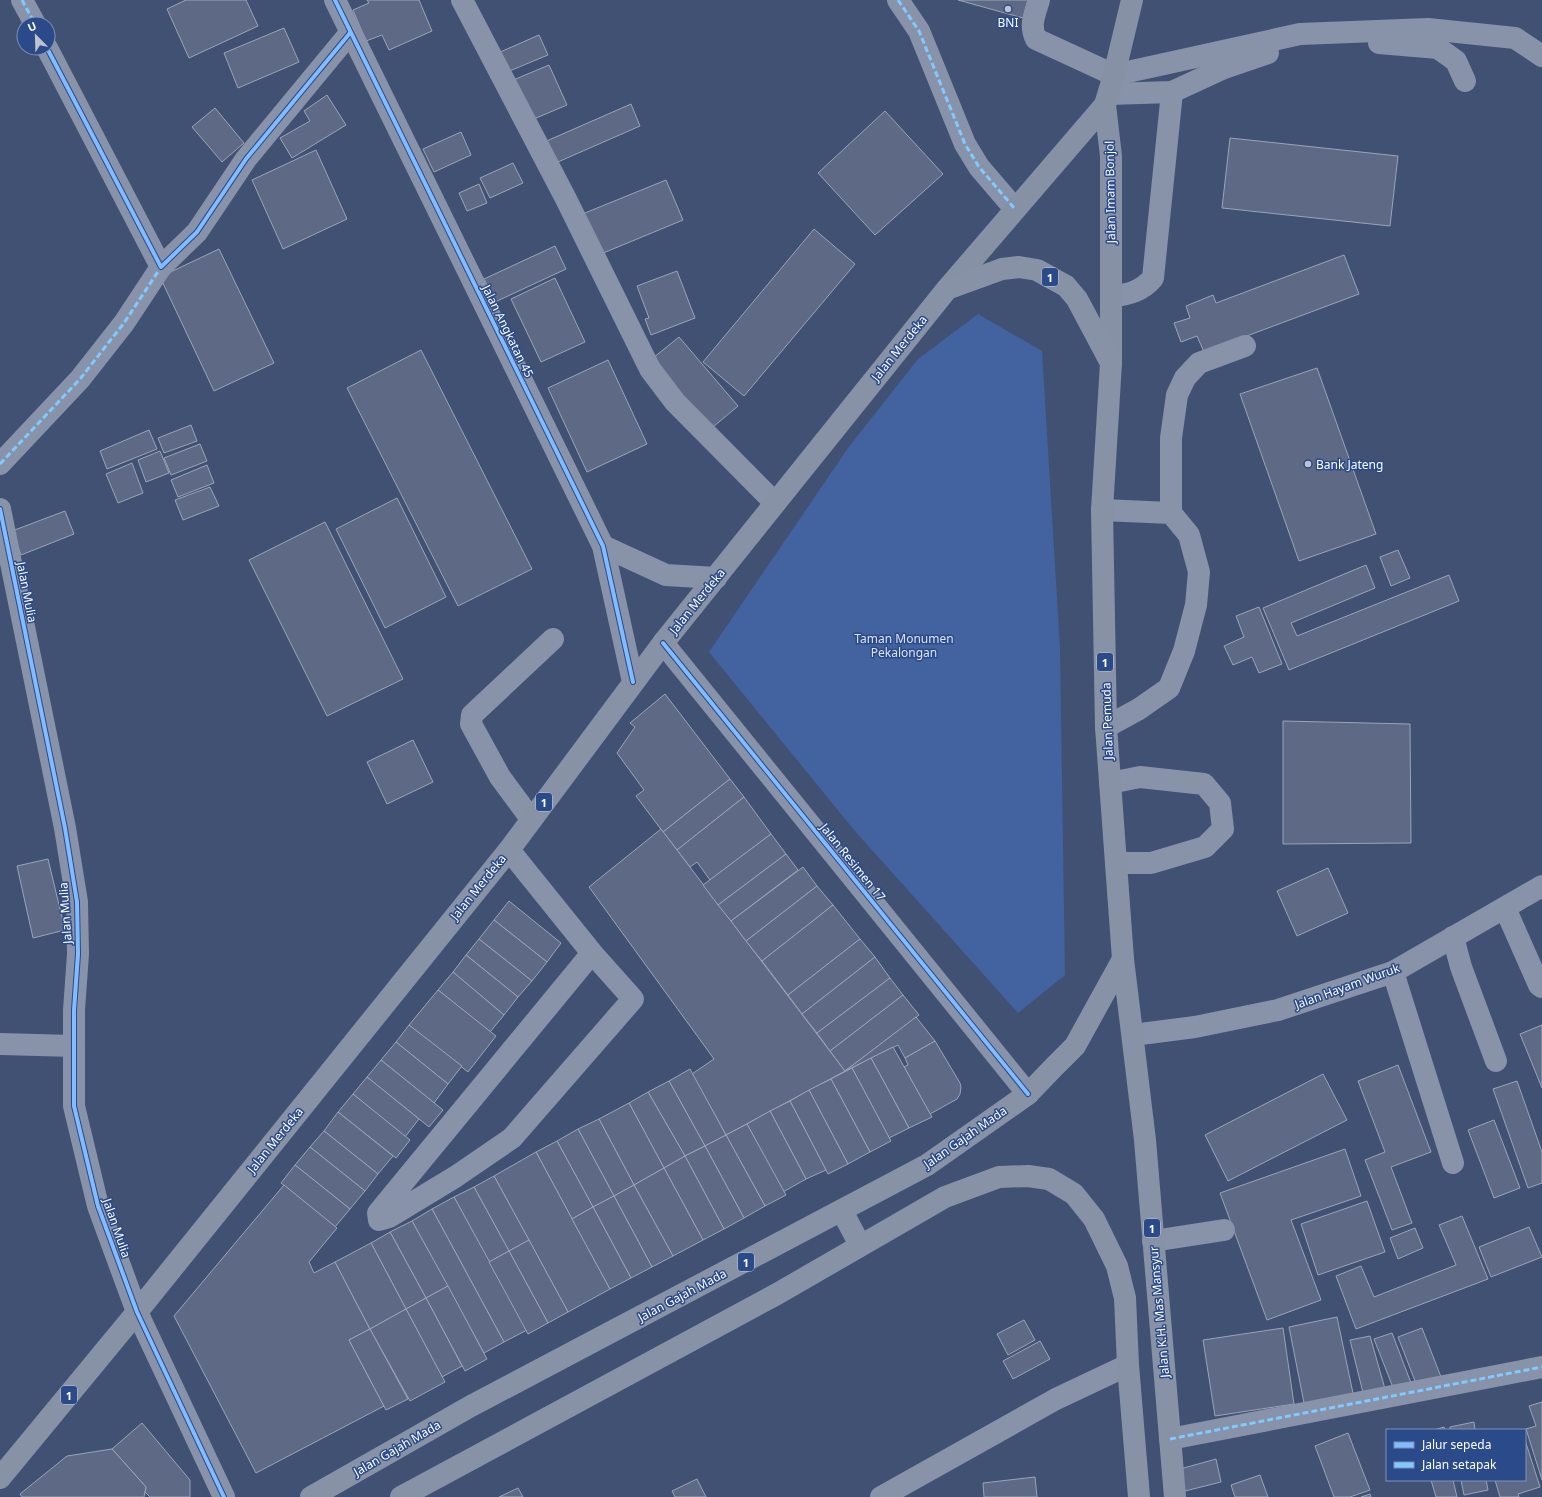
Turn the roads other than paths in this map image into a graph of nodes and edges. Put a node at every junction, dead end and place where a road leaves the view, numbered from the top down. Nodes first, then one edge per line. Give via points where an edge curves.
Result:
1 (22, 0) edge
2 (335, 0) edge
3 (462, 0) edge
4 (898, 0) edge
5 (1039, 0) edge
6 (1132, 0) edge
7 (31, 16) edge
8 (350, 33) junction
9 (51, 56) edge
10 (1542, 56) edge
11 (1465, 81) dead end
12 (1109, 91) junction
13 (1172, 92) junction
14 (1015, 209) junction
15 (161, 267) junction
16 (947, 289) junction
17 (1111, 297) junction
18 (1245, 346) dead end
19 (1110, 363) junction
20 (0, 464) edge
21 (775, 502) junction
22 (0, 509) edge
23 (1102, 510) junction
24 (1171, 513) junction
25 (603, 546) junction
26 (716, 578) junction
27 (553, 639) dead end
28 (663, 643) junction
29 (633, 682) junction
30 (1106, 727) junction
31 (1110, 783) junction
32 (531, 820) junction
33 (509, 850) junction
34 (1116, 863) junction
35 (1542, 886) edge
36 (1505, 908) junction
37 (1453, 937) junction
38 (592, 952) junction
39 (1123, 959) junction
40 (1393, 972) junction
41 (1542, 987) edge
42 (1133, 1035) junction
43 (0, 1044) edge
44 (74, 1046) junction
45 (1496, 1060) dead end
46 (1028, 1094) junction
47 (1453, 1163) dead end
48 (842, 1211) junction
49 (1224, 1230) dead end
50 (1153, 1241) junction
51 (860, 1245) junction
52 (137, 1312) junction
53 (1128, 1365) junction
54 (1542, 1367) edge
55 (1170, 1439) junction
56 (0, 1478) edge
57 (224, 1497) edge
58 (311, 1497) edge
59 (401, 1497) edge
60 (881, 1497) edge
61 (1138, 1497) edge
62 (1175, 1497) edge

1 - 7 street
2 - 8 street, Jalan Angkatan 45
3 - 21 street via 650,369 675,402
4 - 14 street via 919,31 965,144 979,167
5 - 12 street via 1032,23 1036,39
6 - 12 main road, Jalan Imam Bonjol
8 - 15 street via 246,159 197,232
8 - 25 street, Jalan Angkatan 45
9 - 15 street
10 - 12 street via 1515,38 1428,29 1300,34
11 - 13 street via 1456,61 1438,48 1353,40 1262,54
12 - 13 street
12 - 14 main road
12 - 17 main road, Jalan Imam Bonjol
13 - 17 street via 1153,278 1145,287 1130,294
14 - 16 main road
15 - 20 street via 124,324 80,379
16 - 19 highway, 1 via 1002,269 1019,267 1037,270 1066,286 1077,299
16 - 21 highway, Jalan Merdeka / 1
17 - 19 main road, Jalan Imam Bonjol
18 - 24 street via 1199,363 1185,378 1177,395 1171,438
19 - 23 highway, Jalan Pemuda / 1
21 - 26 highway, Jalan Merdeka / 1
22 - 44 street, Jalan Mulia via 65,828 77,902 78,954
23 - 24 street
23 - 30 highway, Jalan Pemuda / 1
24 - 30 street via 1189,535 1199,572 1196,605 1184,651 1169,688
25 - 26 street via 666,575
25 - 29 street, Jalan Angkatan 45
26 - 28 highway, Jalan Merdeka / 1
27 - 32 street via 472,715 471,724 500,777
28 - 29 highway, Jalan Merdeka / 1
28 - 46 street, Jalan Resimen 17
29 - 32 highway, Jalan Merdeka / 1
30 - 31 highway, Jalan Pemuda / 1
31 - 34 highway, Jalan Pemuda / 1
31 - 34 street via 1140,777 1204,784 1220,803 1223,829 1205,847 1152,863
32 - 33 highway, Jalan Merdeka / 1
33 - 38 street
33 - 52 highway, Jalan Merdeka / 1
34 - 39 highway, Jalan Pemuda / 1
35 - 36 street, Jalan Hayam Wuruk
36 - 37 street, Jalan Hayam Wuruk
36 - 41 street
37 - 40 street, Jalan Hayam Wuruk
37 - 45 street via 1461,967
38 - 38 street via 378,1213 379,1220 389,1217 455,1178 512,1138 633,999
39 - 42 highway, Jalan K.H. Mas Mansyur / 1
39 - 46 highway, Jalan Gajah Mada / 1 via 1075,1046
40 - 42 street, Jalan Hayam Wuruk via 1278,1010 1194,1027
40 - 47 street
42 - 50 highway, Jalan K.H. Mas Mansyur / 1
43 - 44 street
44 - 52 street, Jalan Mulia via 74,1106 98,1206
46 - 48 highway, Jalan Gajah Mada / 1 via 926,1165
48 - 51 highway
48 - 58 highway, Jalan Gajah Mada / 1 via 471,1406
49 - 50 street
50 - 55 highway, Jalan K.H. Mas Mansyur / 1
51 - 53 highway via 945,1196 999,1177 1028,1176 1049,1179 1074,1194 1094,1219 1117,1266 1125,1298
51 - 59 highway via 777,1294
52 - 56 highway, Jalan Merdeka / 1
52 - 57 street, Jalan Mulia
53 - 60 street via 1056,1399
53 - 61 highway
54 - 55 street
55 - 62 highway, Jalan K.H. Mas Mansyur / 1

